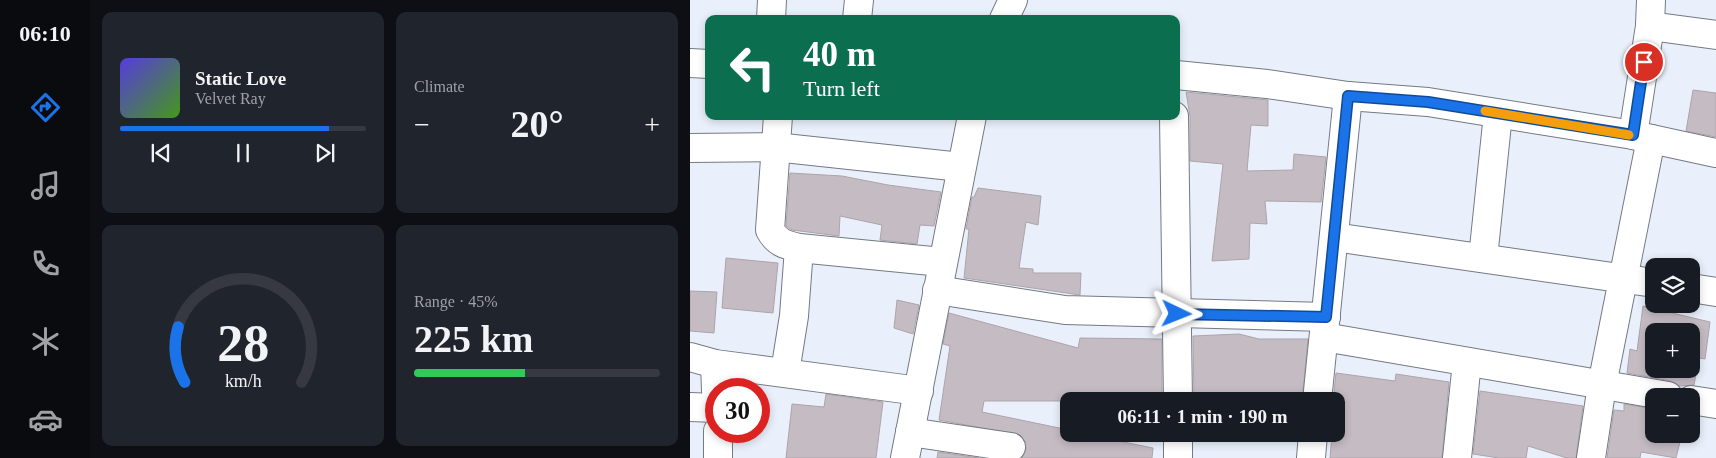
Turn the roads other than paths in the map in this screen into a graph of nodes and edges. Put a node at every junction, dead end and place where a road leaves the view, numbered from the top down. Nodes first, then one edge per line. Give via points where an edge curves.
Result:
1 (772, 0) edge
2 (859, 0) edge
3 (1013, 0) edge
4 (1650, 13) edge
5 (771, 15) edge
6 (857, 15) edge
7 (1006, 15) edge
8 (1716, 35) edge
9 (690, 63) edge
10 (705, 64) edge
11 (1180, 75) edge
12 (1348, 96) junction
13 (1498, 114) junction
14 (778, 120) edge
15 (971, 120) edge
16 (1174, 120) edge
17 (1642, 137) junction
18 (775, 147) junction
19 (690, 148) edge
20 (1716, 153) edge
21 (960, 167) junction
22 (1334, 237) junction
23 (799, 248) junction
24 (1483, 258) junction
25 (942, 262) junction
26 (1624, 278) junction
27 (1645, 282) edge
28 (1700, 289) edge
29 (937, 290) junction
30 (1716, 292) edge
31 (1177, 314) junction
32 (1325, 327) junction
33 (703, 360) edge
34 (1467, 362) junction
35 (785, 372) junction
36 (711, 378) edge
37 (1602, 385) junction
38 (919, 391) junction
39 (1178, 392) edge
40 (1318, 392) edge
41 (1645, 392) edge
42 (1700, 401) edge
43 (1716, 404) edge
44 (690, 406) edge
45 (705, 407) edge
46 (910, 432) junction
47 (1178, 442) edge
48 (1312, 442) edge
49 (718, 443) edge
50 (1011, 447) dead end
51 (718, 458) edge
52 (905, 458) edge
53 (1178, 458) edge
54 (1311, 458) edge
55 (1457, 458) edge
56 (1591, 458) edge

1 - 5 street
2 - 6 street
3 - 7 street
4 - 8 street
4 - 17 street
9 - 10 street
11 - 12 street
12 - 13 street via 1428,102
12 - 22 street
13 - 17 street
13 - 24 street
14 - 18 street
15 - 21 street
16 - 31 street
17 - 20 street
17 - 26 street
18 - 19 street
18 - 21 street
18 - 23 street via 770,230 780,243
21 - 25 street
22 - 24 street
22 - 32 street
23 - 25 street
23 - 35 street via 794,316
24 - 26 street
25 - 29 street
26 - 27 street
26 - 37 street
28 - 30 street
29 - 31 street via 1065,310
29 - 38 street
31 - 32 street
31 - 39 street
32 - 34 street
32 - 40 street
33 - 35 street
33 - 36 street
34 - 37 street
34 - 55 street
35 - 38 street
37 - 41 street
37 - 56 street
38 - 46 street
42 - 43 street
44 - 45 street
46 - 50 street
46 - 52 street
47 - 53 street
48 - 54 street
49 - 51 street

